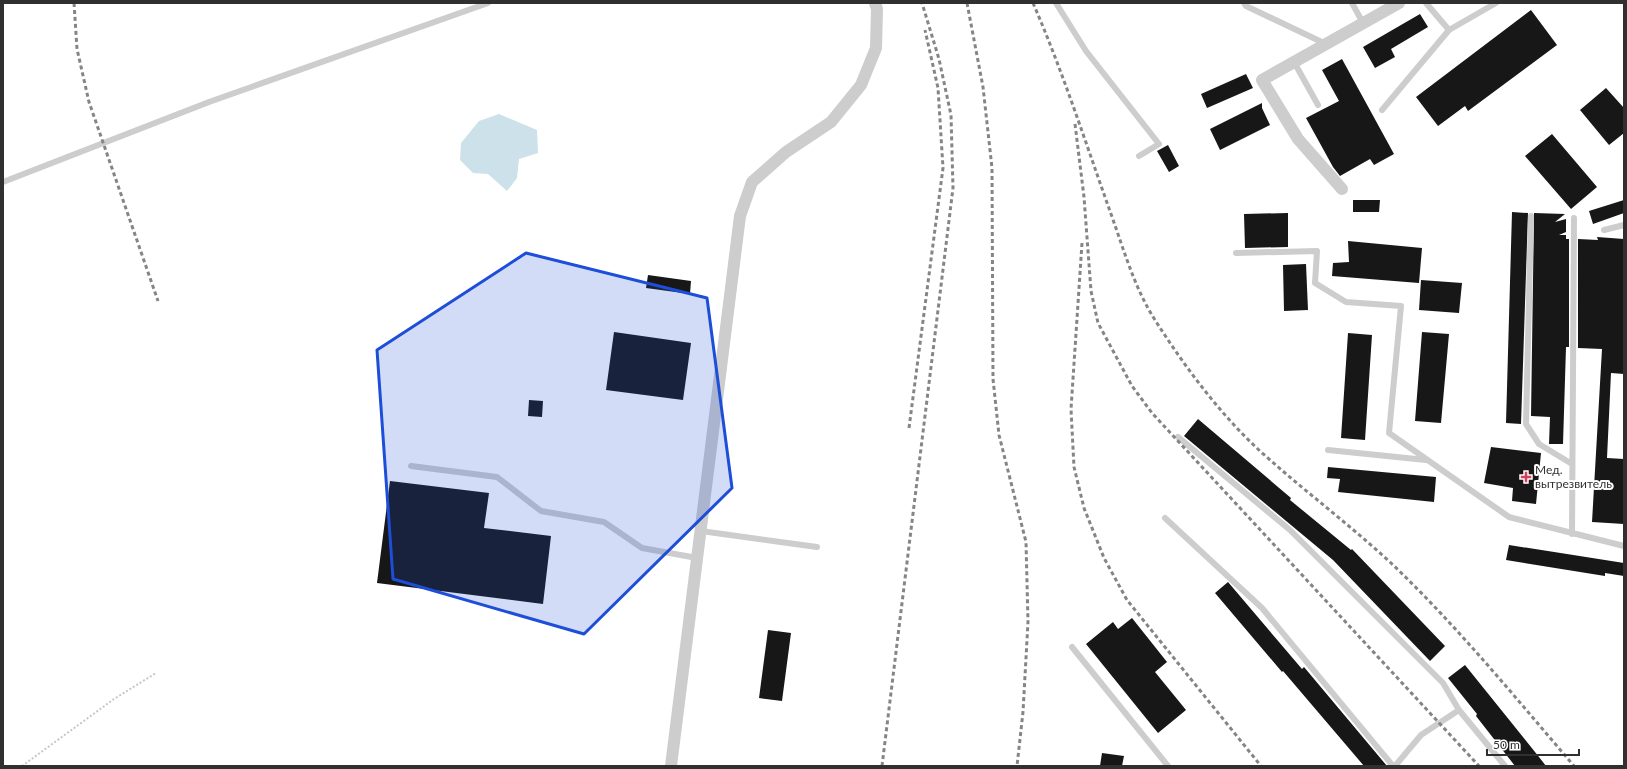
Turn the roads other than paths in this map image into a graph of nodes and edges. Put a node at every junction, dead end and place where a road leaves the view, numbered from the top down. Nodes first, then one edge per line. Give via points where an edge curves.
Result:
1 (488, 3) edge
2 (875, 3) edge
3 (1056, 3) edge
4 (1244, 3) edge
5 (1352, 3) edge
6 (1399, 3) edge
7 (1426, 3) edge
8 (1496, 3) edge
9 (1363, 23) junction
10 (1449, 30) junction
11 (1326, 44) junction
12 (1294, 62) junction
13 (1318, 105) dead end
14 (1382, 110) dead end
15 (1139, 156) dead end
16 (3, 182) edge
17 (1342, 189) dead end
18 (1531, 216) dead end
19 (1574, 218) dead end
20 (1624, 225) edge
21 (1604, 230) dead end
22 (1236, 253) dead end
23 (1178, 437) dead end
24 (1328, 450) dead end
25 (1427, 460) junction
26 (1572, 464) junction
27 (410, 466) dead end
28 (1165, 518) dead end
29 (701, 531) junction
30 (1572, 534) junction
31 (1624, 546) edge
32 (817, 547) dead end
33 (697, 558) junction
34 (1072, 647) dead end
35 (1458, 710) junction
36 (671, 766) edge
37 (1168, 766) edge
38 (1394, 766) edge
39 (1505, 766) edge

1 - 16 lane via 209,102
2 - 29 street via 876,48 861,85 830,122 786,152 752,182 740,216
3 - 15 lane via 1086,52 1159,144
4 - 11 lane
5 - 9 lane
6 - 9 street
7 - 10 lane
8 - 10 lane
9 - 11 street
10 - 14 lane
11 - 12 street
12 - 13 lane
12 - 17 street via 1262,80 1298,139
18 - 26 lane via 1526,424 1539,444
19 - 26 lane
20 - 21 lane
22 - 25 lane via 1317,251 1316,283 1346,302 1401,306 1389,433
23 - 35 lane via 1290,530 1443,683
24 - 25 lane
25 - 30 lane via 1509,517
26 - 30 lane
27 - 33 lane via 497,477 541,511 604,522 642,548
28 - 38 lane via 1262,608
29 - 32 lane
29 - 33 street
30 - 31 lane
33 - 36 street
34 - 37 lane
35 - 38 lane via 1421,734
35 - 39 lane

